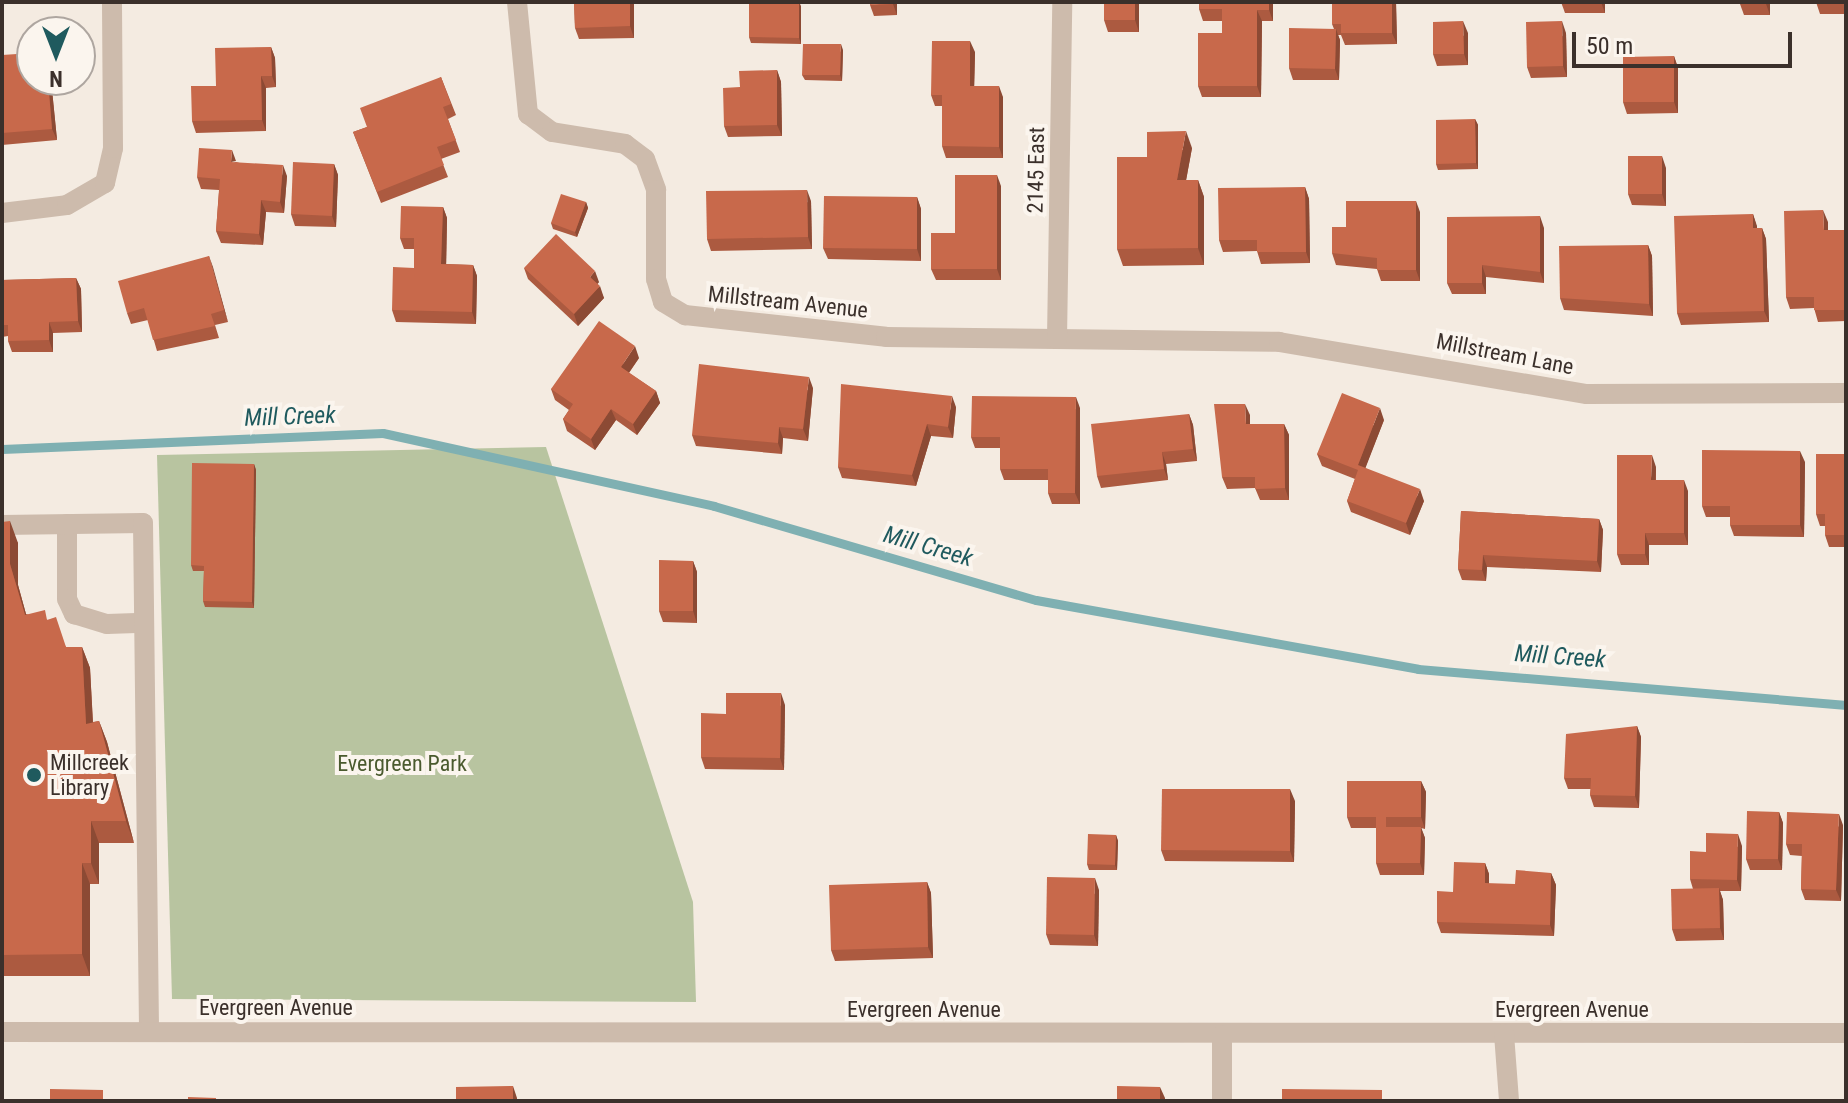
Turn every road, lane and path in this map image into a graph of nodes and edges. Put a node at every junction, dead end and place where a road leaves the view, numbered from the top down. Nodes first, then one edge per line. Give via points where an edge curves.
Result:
1 (112, 2) edge
2 (517, 2) edge
3 (1062, 2) edge
4 (2, 213) edge
5 (1203, 337) joint
6 (1057, 339) junction
7 (1846, 393) edge
8 (67, 524) junction
9 (2, 525) edge
10 (144, 623) junction
11 (2, 1032) edge
12 (149, 1032) junction
13 (1846, 1033) edge
14 (1504, 1034) junction
15 (1222, 1035) junction
16 (1222, 1101) edge
17 (1509, 1101) edge

1 - 4 street via 113,148 105,183 67,205
2 - 6 street, Millstream Avenue via 519,77 528,114 552,132 625,144 645,159 656,190 656,279 663,302 685,315 886,337
3 - 6 street, 2145 East
5 - 6 street, Millstream Avenue
5 - 7 street, Millstream Lane via 1412,360 1587,394
8 - 9 street
8 - 10 street via 67,599 74,614 107,624
8 - 10 street via 143,523
10 - 12 street
11 - 12 street, Evergreen Avenue
12 - 15 street, Evergreen Avenue
13 - 14 street, Evergreen Avenue
14 - 15 street, Evergreen Avenue
14 - 17 street
15 - 16 street

